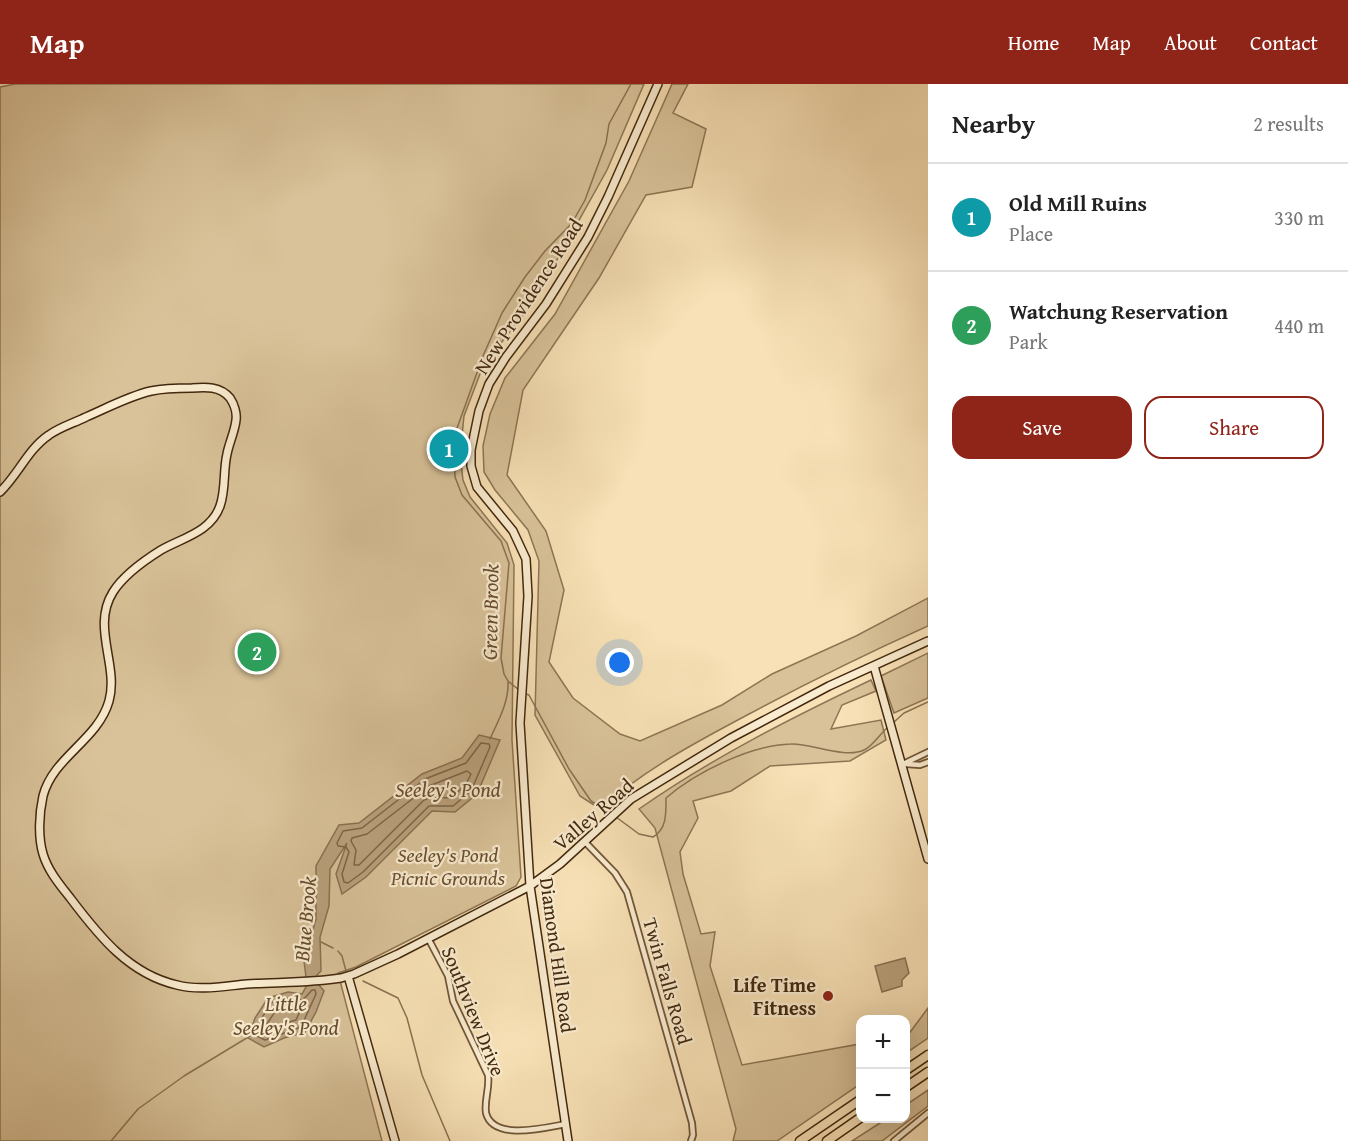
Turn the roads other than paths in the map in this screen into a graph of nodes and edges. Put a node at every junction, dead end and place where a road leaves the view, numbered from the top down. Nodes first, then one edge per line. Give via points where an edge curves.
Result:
1 (658, 84) edge
2 (0, 492) edge
3 (928, 641) edge
4 (874, 666) junction
5 (521, 700) joint
6 (928, 752) edge
7 (928, 762) edge
8 (903, 764) junction
9 (585, 842) junction
10 (928, 859) edge
11 (530, 886) junction
12 (428, 938) junction
13 (348, 976) junction
14 (928, 1055) edge
15 (907, 1069) edge
16 (928, 1072) edge
17 (910, 1084) edge
18 (856, 1103) edge
19 (928, 1113) edge
20 (856, 1121) edge
21 (566, 1124) junction
22 (395, 1141) edge
23 (568, 1141) edge
24 (691, 1141) edge
25 (800, 1141) edge
26 (827, 1141) edge
27 (894, 1141) edge

1 - 5 main road, New Providence Road via 588,237 489,384 474,434 474,480 513,531 526,559 528,596
2 - 13 main road, Valley Road via 49,435 131,398 166,389 210,387 230,398 236,419 215,517 205,527 149,559 123,581 109,600 104,626 110,670 109,702 93,730 57,768 46,786 42,847 52,874 122,958 175,985 190,988
3 - 4 main road, Valley Road
4 - 8 main road
4 - 9 main road, Valley Road via 829,686 670,774 619,810
5 - 11 main road, Diamond Hill Road
6 - 8 street
7 - 8 street
8 - 10 main road
9 - 11 main road, Valley Road
9 - 24 street, Twin Falls Road via 615,873 627,892 692,1123
11 - 12 main road, Valley Road
11 - 21 main road, Diamond Hill Road
12 - 13 main road, Valley Road
12 - 21 street, Southview Drive via 448,976 453,1001 488,1075 486,1107 490,1122 502,1131 513,1132
13 - 22 main road
14 - 15 highway
16 - 17 highway
18 - 25 highway
19 - 27 street
20 - 26 highway
21 - 23 main road, Diamond Hill Road

